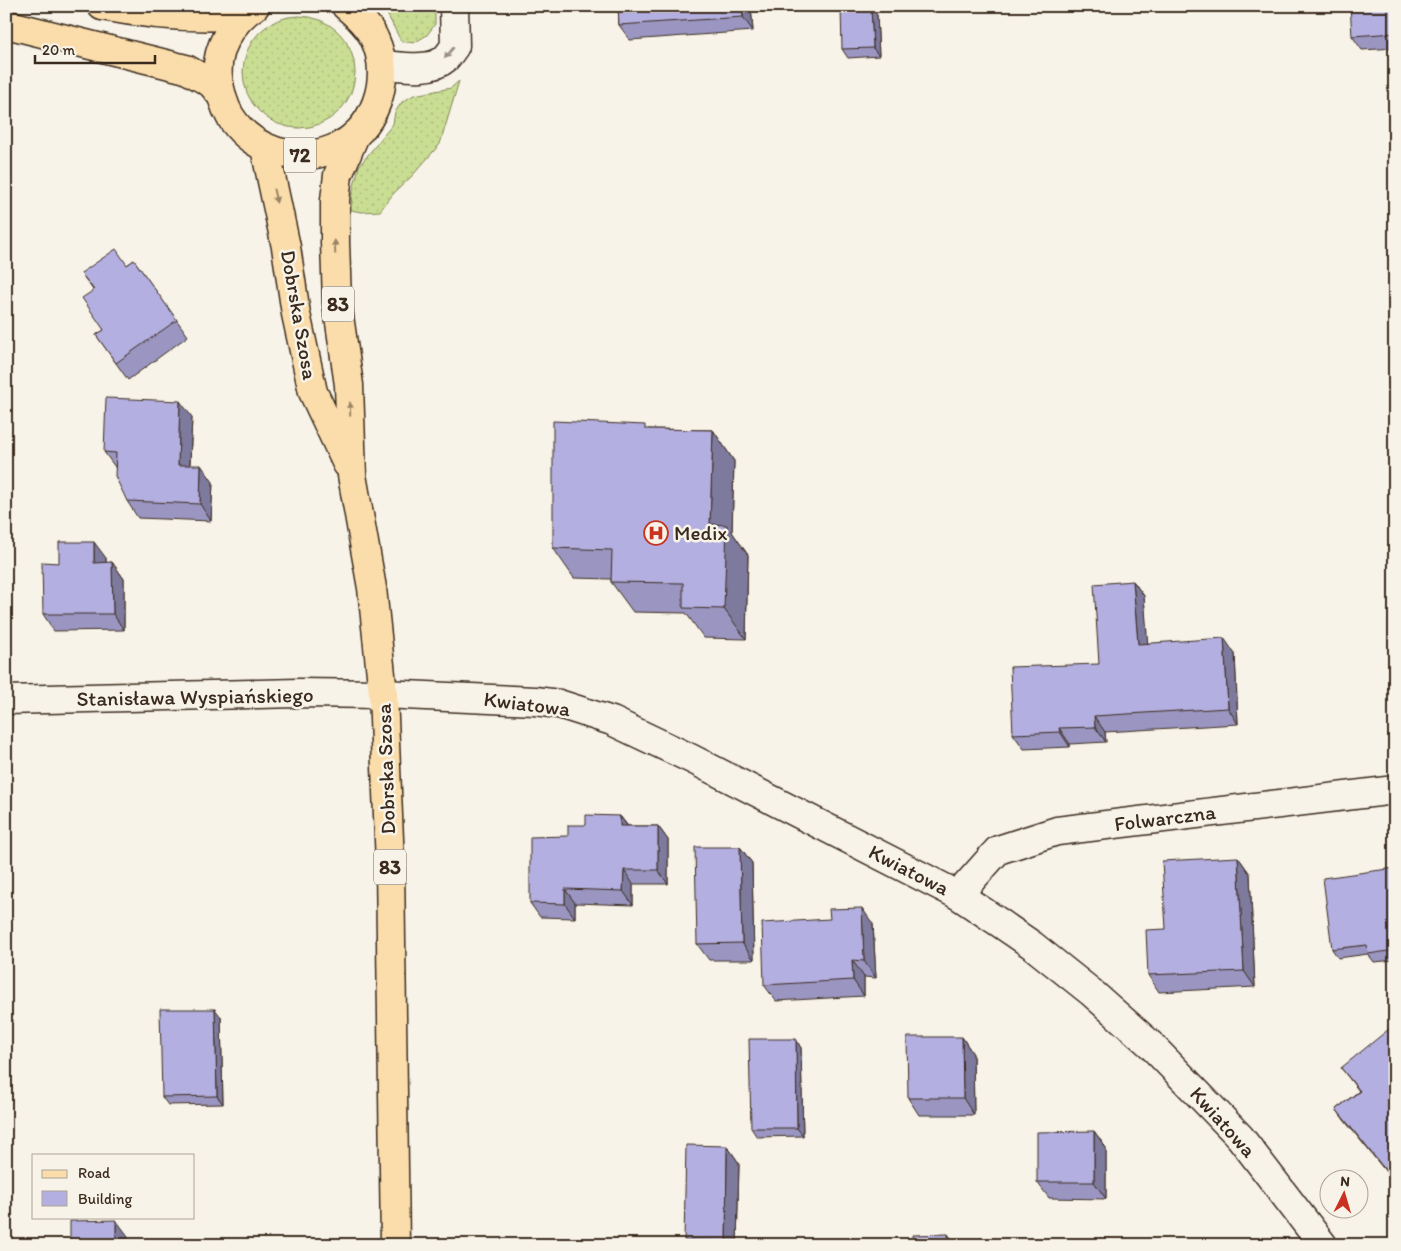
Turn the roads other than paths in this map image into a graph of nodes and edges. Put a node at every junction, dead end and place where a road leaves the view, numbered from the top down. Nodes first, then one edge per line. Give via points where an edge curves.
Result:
1 (102, 6) edge
2 (346, 6) edge
3 (454, 6) edge
4 (249, 9) edge
5 (6, 24) edge
6 (382, 66) junction
7 (220, 94) junction
8 (355, 135) junction
9 (265, 148) junction
10 (352, 475) junction
11 (383, 694) junction
12 (6, 700) edge
13 (1395, 790) edge
14 (958, 895) junction
15 (395, 1245) edge
16 (1324, 1245) edge

1 - 4 main road, 72 via 179,17 211,18
2 - 6 main road, 72 via 360,18 375,40
3 -> 6 street via 455,46 445,59 436,65
4 - 7 main road, 72 via 229,32 221,51
5 - 7 main road, 72 via 186,69 211,83
6 - 8 main road, 72 via 380,92 371,116
7 - 9 main road, 72 via 230,116 245,135
8 - 9 main road, 72 via 334,149 312,155 287,155
10 -> 8 main road, Dobrska Szosa / 83 via 349,385 337,302 334,242 338,175
9 -> 10 main road, Dobrska Szosa / 83 via 313,392
10 - 11 main road, Dobrska Szosa / 83 via 372,588
11 - 12 street, Stanisława Wyspiańskiego
11 - 14 street, Kwiatowa via 535,701 559,704 612,720
11 - 15 main road, Dobrska Szosa / 83 via 390,864
13 - 14 street, Folwarczna via 1057,832 998,850
14 - 16 street, Kwiatowa via 1032,945 1151,1045 1240,1137

